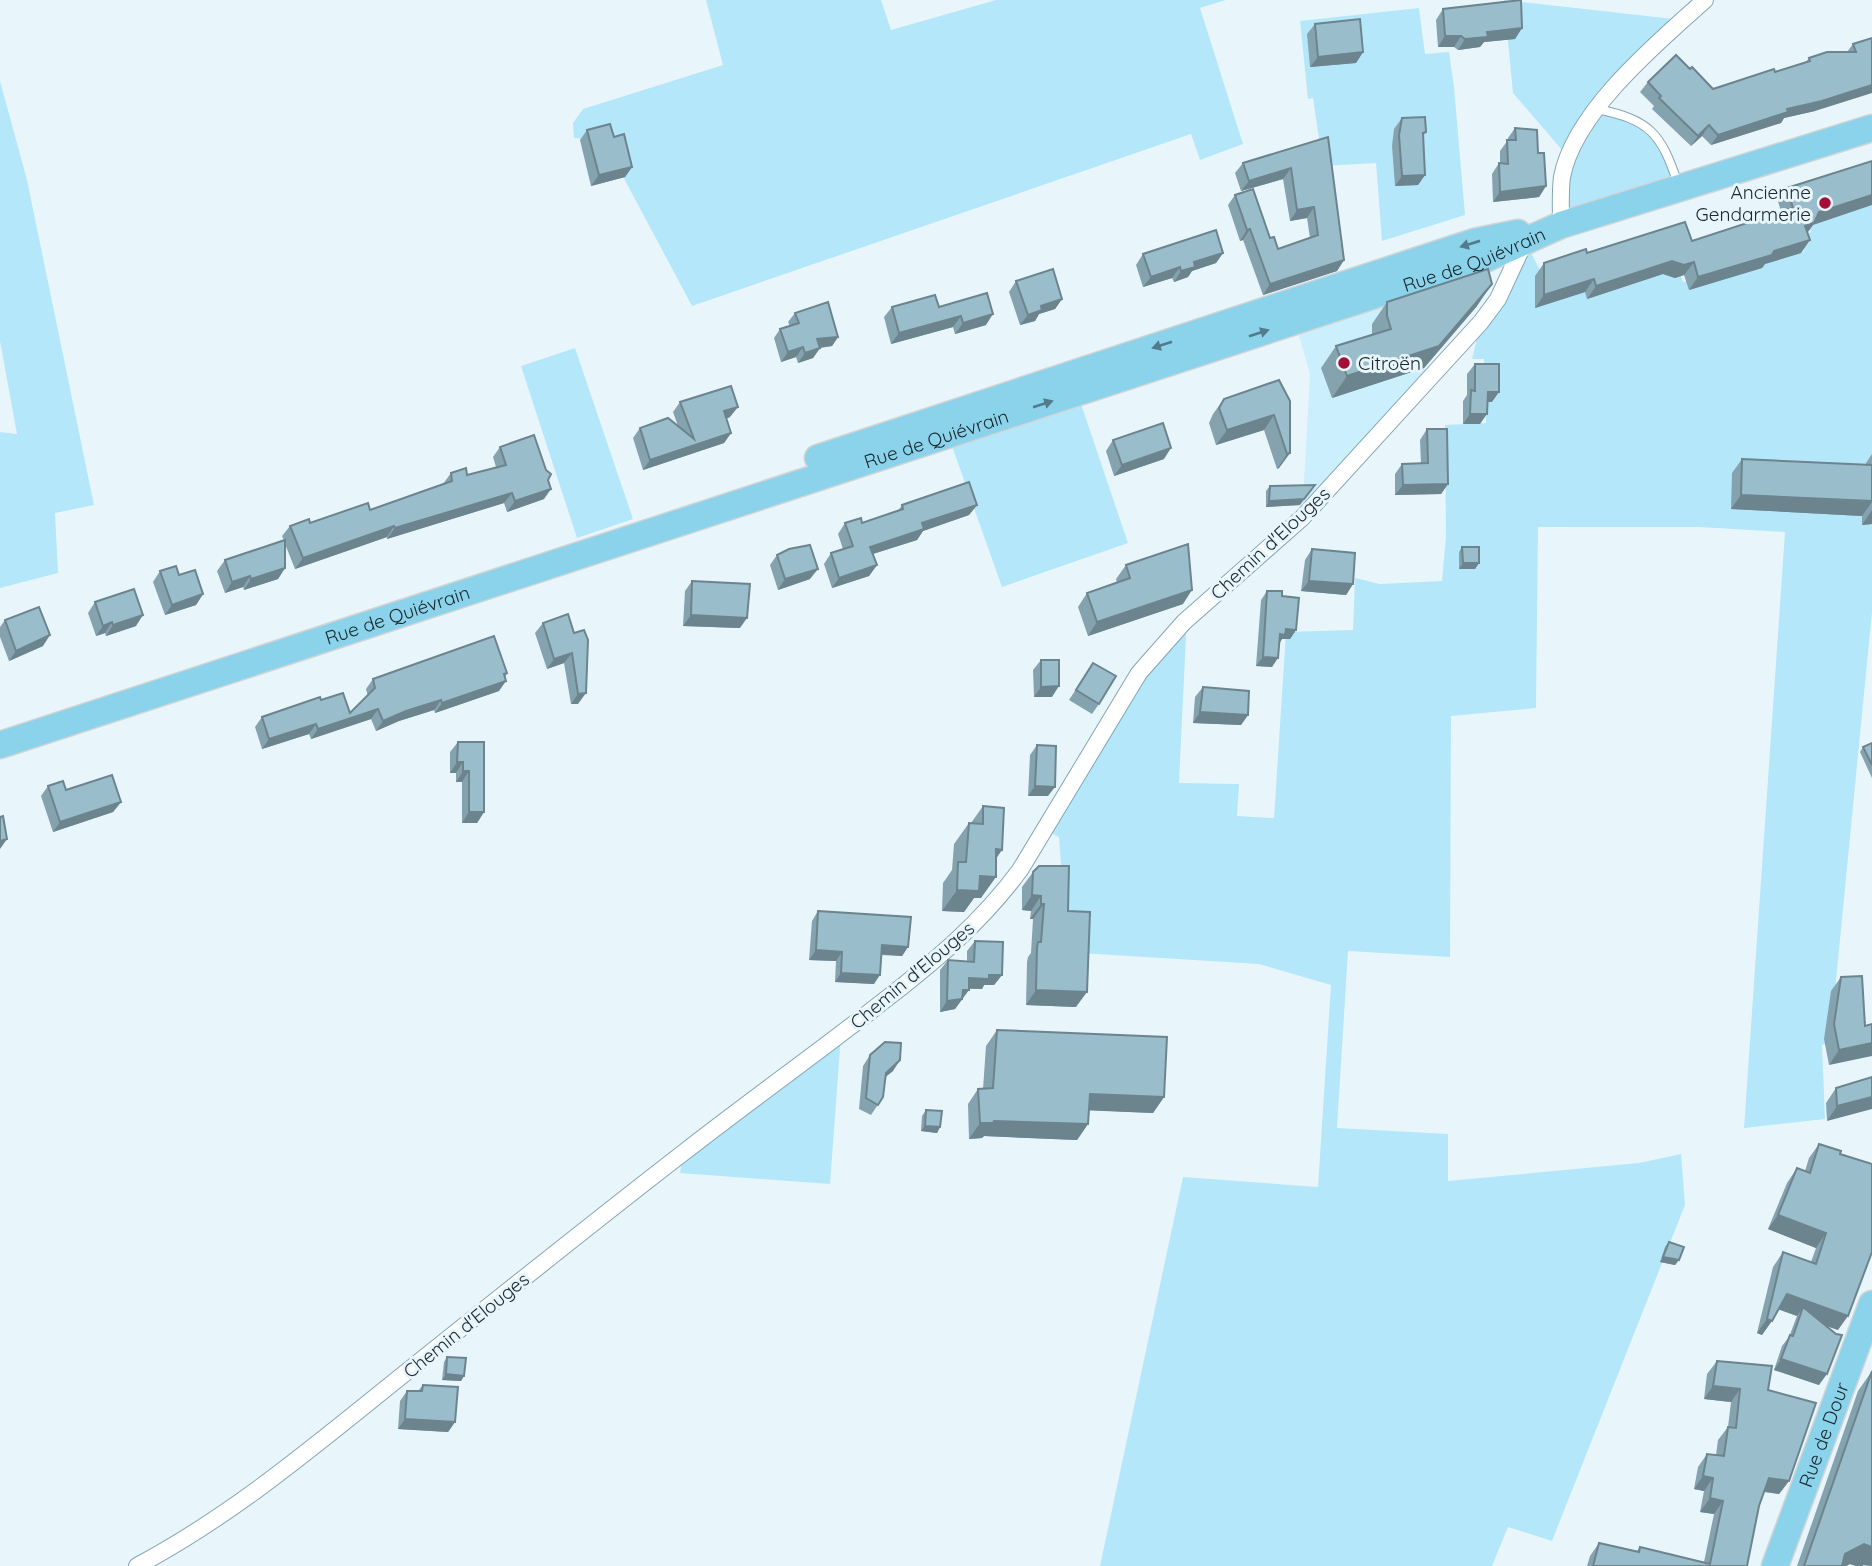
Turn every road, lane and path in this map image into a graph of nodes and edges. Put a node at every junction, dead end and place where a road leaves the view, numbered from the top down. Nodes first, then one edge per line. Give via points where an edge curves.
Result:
1 (1705, 0) edge
2 (1597, 109) junction
3 (1872, 128) edge
4 (1679, 188) junction
5 (1561, 225) junction
6 (1527, 236) junction
7 (0, 727) edge
8 (0, 745) edge
9 (1872, 1304) edge
10 (137, 1566) edge
11 (1775, 1566) edge

1 - 2 street
2 - 4 lane via 1643,124 1657,137
2 - 5 street via 1568,157 1562,178
3 - 4 main road, Rue de Quiévrain
4 - 5 main road, Rue de Quiévrain
5 - 6 main road, Rue de Quiévrain
6 -> 7 main road, Rue de Quiévrain via 1481,240
8 -> 6 main road, Rue de Quiévrain via 1485,260
6 - 10 street, Chemin d'Elouges via 1498,299 1481,322 1302,518 1184,622 1139,673 1020,870 973,926 841,1035 684,1152 287,1468
9 - 11 main road, Rue de Dour

